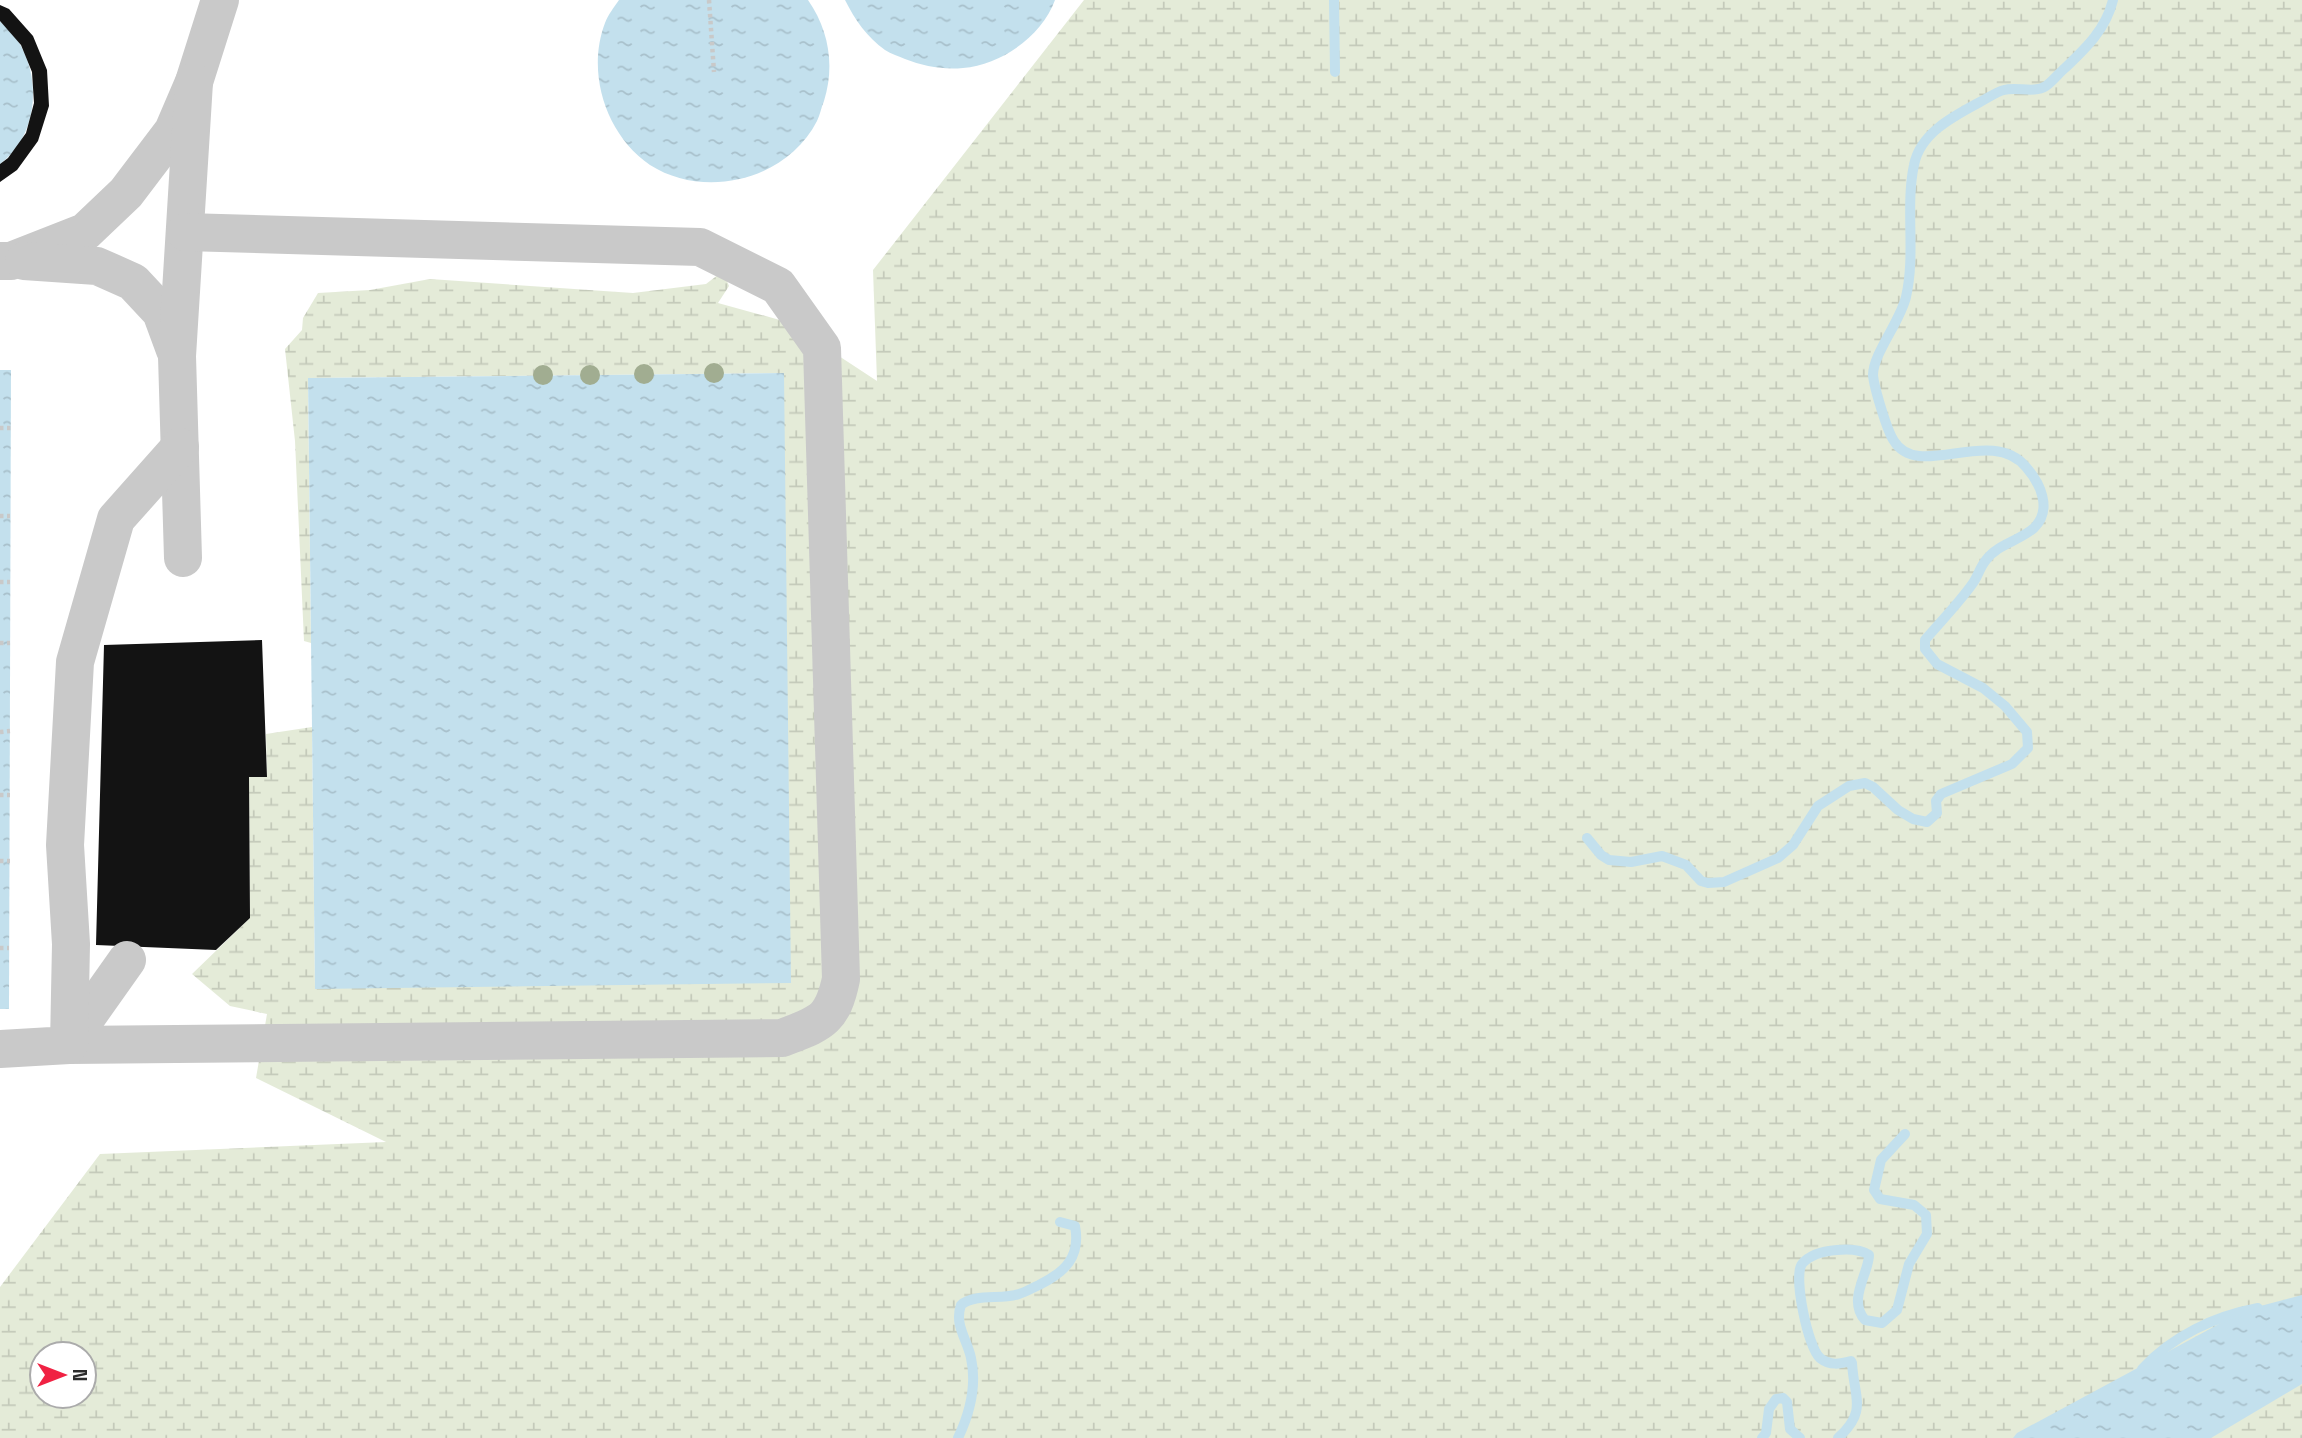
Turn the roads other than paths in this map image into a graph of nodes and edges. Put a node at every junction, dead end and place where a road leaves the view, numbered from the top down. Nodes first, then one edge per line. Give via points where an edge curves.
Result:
1 (219, 0) edge
2 (194, 82) junction
3 (185, 232) junction
4 (6, 261) edge
5 (177, 356) junction
6 (180, 447) junction
7 (183, 558) dead end
8 (127, 960) dead end
9 (69, 1043) junction
10 (0, 1049) edge

1 - 2 lane
2 - 3 lane
2 - 4 lane via 173,131 126,193 85,232
3 - 5 lane
3 - 9 lane via 700,247 778,286 822,348 841,979 836,1004 819,1023 782,1038
4 - 5 lane via 97,265 133,282 161,312
5 - 6 lane
6 - 7 lane
6 - 9 lane via 116,519 75,662 65,845 71,944
8 - 9 lane
9 - 10 lane

